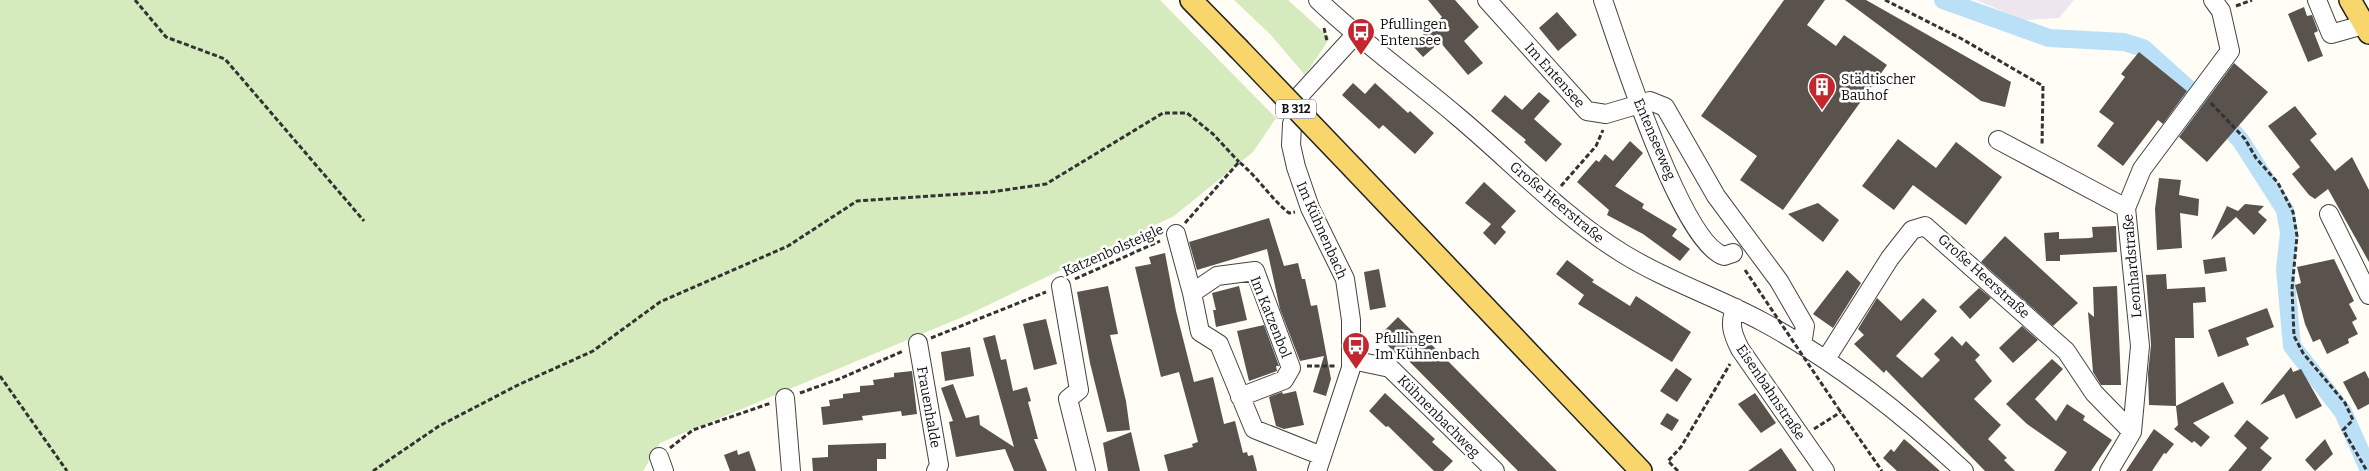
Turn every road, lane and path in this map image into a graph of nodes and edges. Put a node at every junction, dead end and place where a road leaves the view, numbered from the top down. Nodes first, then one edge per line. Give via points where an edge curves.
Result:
1 (134, 0) edge
2 (1191, 0) edge
3 (1318, 0) edge
4 (1487, 0) edge
5 (1603, 0) edge
6 (1884, 0) edge
7 (2213, 0) edge
8 (2252, 0) edge
9 (2317, 0) edge
10 (2350, 0) edge
11 (2230, 8) dead end
12 (2366, 29) edge
13 (1355, 35) junction
14 (2197, 97) junction
15 (1639, 105) junction
16 (1606, 114) junction
17 (1998, 140) dead end
18 (1239, 162) junction
19 (2041, 164) junction
20 (1567, 179) dead end
21 (1310, 208) junction
22 (2126, 208) junction
23 (2329, 214) dead end
24 (364, 221) dead end
25 (1176, 234) junction
26 (1733, 253) dead end
27 (1745, 270) dead end
28 (1061, 286) junction
29 (1192, 293) junction
30 (2369, 295) edge
31 (1736, 308) junction
32 (918, 343) junction
33 (1802, 345) junction
34 (1826, 359) junction
35 (1732, 361) dead end
36 (1352, 364) junction
37 (1291, 368) junction
38 (0, 376) edge
39 (1240, 397) junction
40 (785, 398) junction
41 (1841, 412) junction
42 (2132, 432) junction
43 (1801, 436) junction
44 (662, 464) edge
45 (1319, 464) edge
46 (67, 471) edge
47 (373, 471) edge
48 (791, 471) edge
49 (936, 471) edge
50 (1086, 471) edge
51 (1495, 471) edge
52 (1641, 471) edge
53 (1678, 471) edge
54 (1825, 471) edge
55 (1882, 471) edge
56 (1964, 471) edge
57 (2109, 471) edge
58 (2367, 471) edge

1 - 24 path via 166,37 225,59
2 - 52 main road, B 312, bridge
3 - 13 street, Große Heerstraße
4 - 16 street, Im Entensee via 1587,111
5 - 15 street, Entenseeweg
6 - 19 path via 1962,39 2043,86
7 - 14 street, Leonhardstraße via 2221,11 2230,51
8 - 11 path
9 - 12 street via 2331,34
10 - 12 main road
13 - 21 street, Im Kühnenbach via 1302,94 1292,124 1291,144
13 - 31 street, Große Heerstraße via 1457,116 1595,235 1654,271
14 - 22 street, Leonhardstraße via 2142,169
14 - 58 path via 2245,139 2256,158 2278,182 2293,212 2296,236 2292,289 2294,336 2303,353 2345,403 2353,420 2343,430
15 - 16 street
15 - 26 street, Entenseeweg via 1698,232 1717,254
15 - 33 street via 1650,101 1665,107 1716,196 1779,281 1805,326
16 - 20 path via 1596,146
17 - 19 street
18 - 21 path via 1276,204 1289,213
18 - 25 path, Katzenbolsteigle
18 - 47 path via 1213,134 1187,113 1163,113 1046,184 992,192 857,201 788,246 660,302 593,351 439,426
19 - 22 street
21 - 36 street, Im Kühnenbach via 1345,279 1351,320
22 - 42 street, Leonhardstraße via 2140,346
23 - 30 street
25 - 28 path, Katzenbolsteigle
25 - 29 street
27 - 41 path, bridge
28 - 32 path, Katzenbolsteigle
28 - 50 street via 1079,390 1068,399
29 - 37 street, Im Katzenbol via 1217,276 1255,271
29 - 39 street via 1200,332 1219,344
31 - 33 street, Große Heerstraße
31 - 43 street, Eisenbahnstraße via 1732,314 1732,328 1740,349
32 - 40 path, Katzenbolsteigle via 886,360
32 - 49 street, Frauenhalde via 939,465
33 - 34 street, Große Heerstraße
34 - 42 street, Große Heerstraße via 1890,258 1912,230 1925,226 2066,351 2094,393
34 - 56 street, Große Heerstraße via 1878,397
35 - 53 path via 1681,447 1668,461
36 - 37 path
36 - 45 street, Im Kühnenbach
36 - 51 street, Kühnenbachweg via 1390,368
37 - 39 street, Im Katzenbol via 1284,380
38 - 46 path
39 - 45 street via 1254,429
40 - 44 path, Katzenbolsteigle via 693,430
40 - 48 street
41 - 43 path
41 - 55 path
42 - 57 street, Leonhardstraße
43 - 54 street, Eisenbahnstraße

